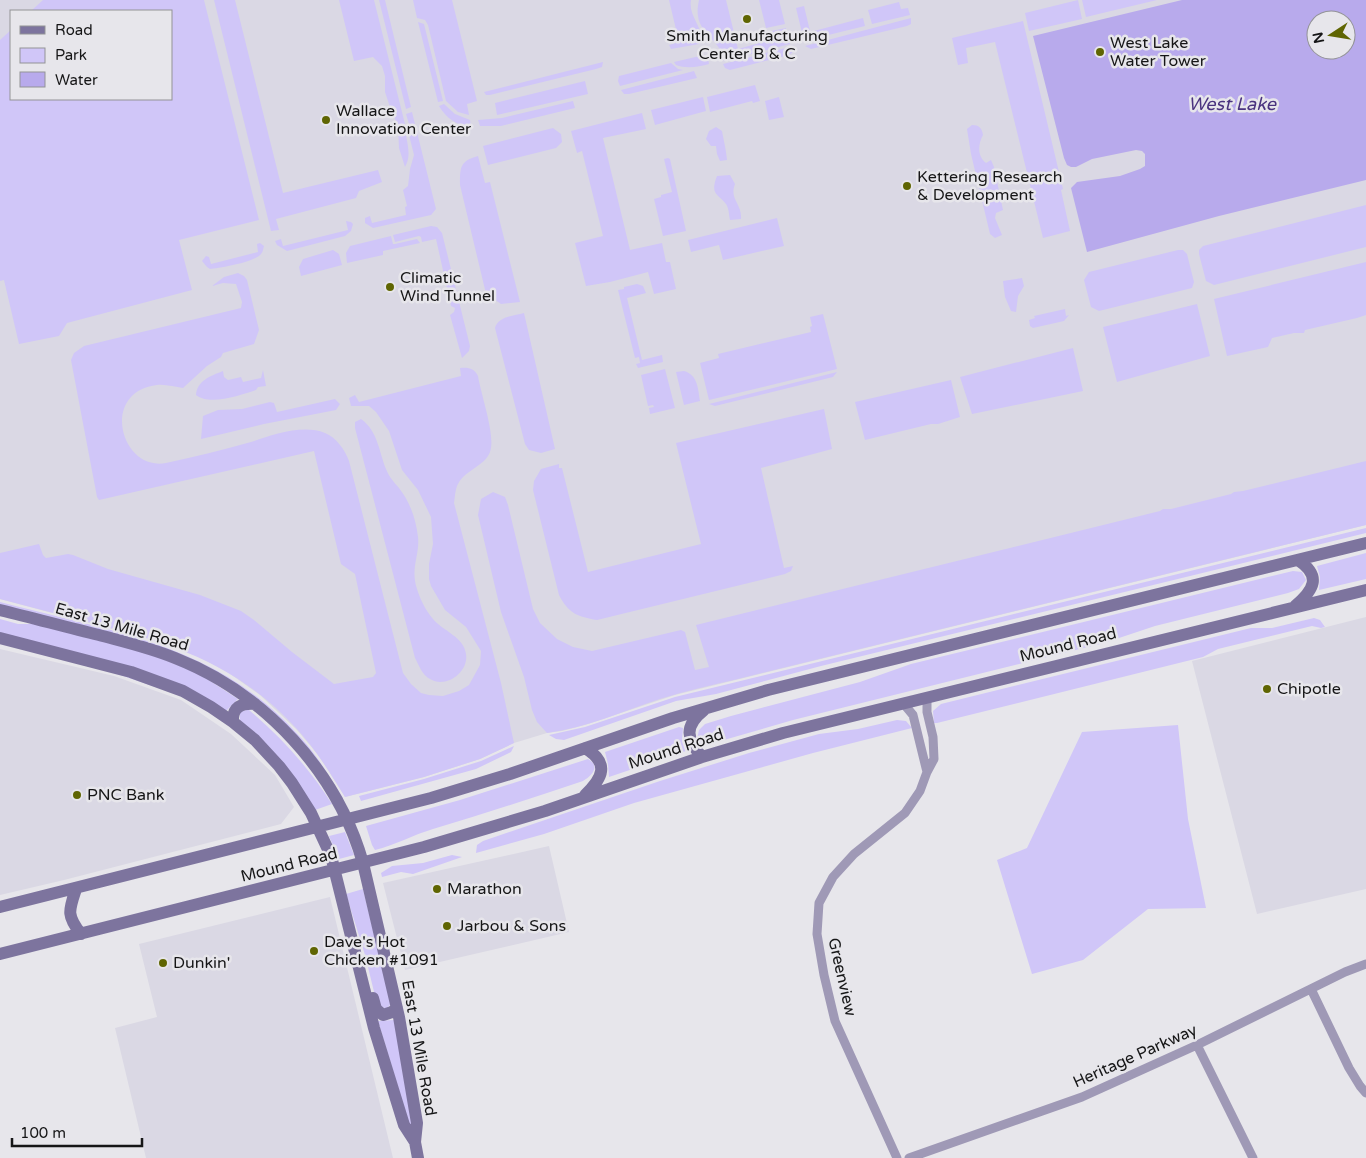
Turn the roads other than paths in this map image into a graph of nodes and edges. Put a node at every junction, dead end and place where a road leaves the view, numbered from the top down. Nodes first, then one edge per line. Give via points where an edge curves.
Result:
1 (1366, 543) edge
2 (1298, 560) junction
3 (1366, 590) edge
4 (1293, 607) junction
5 (0, 610) edge
6 (0, 638) edge
7 (927, 697) junction
8 (903, 703) junction
9 (255, 704) junction
10 (708, 707) junction
11 (233, 722) junction
12 (585, 748) junction
13 (702, 757) junction
14 (927, 772) junction
15 (583, 797) junction
16 (346, 820) junction
17 (318, 828) junction
18 (363, 863) junction
19 (336, 870) junction
20 (76, 888) junction
21 (0, 907) edge
22 (81, 934) junction
23 (0, 954) edge
24 (358, 962) junction
25 (1366, 964) edge
26 (1311, 989) junction
27 (397, 1008) junction
28 (1197, 1044) junction
29 (1366, 1093) edge
30 (415, 1142) junction
31 (418, 1158) edge
32 (897, 1158) edge
33 (909, 1158) edge
34 (1253, 1158) edge

1 - 2 main road, Mound Road
2 - 4 main road via 1310,570 1313,584 1306,596
2 - 10 main road, Mound Road
3 - 4 main road, Mound Road
4 - 7 main road, Mound Road
5 - 9 main road, East 13 Mile Road via 158,651 205,672
6 - 11 main road, East 13 Mile Road via 153,679 198,699
7 - 8 main road, Mound Road
7 - 14 street, Greenview via 934,759
8 - 13 main road, Mound Road via 774,735
8 - 14 street via 913,716
9 - 11 main road via 238,706
9 - 16 main road, East 13 Mile Road via 301,748 324,780
10 - 12 main road, Mound Road
10 - 13 main road via 694,720 689,732 691,743
11 - 17 main road, East 13 Mile Road via 283,770
12 - 15 main road via 596,756 602,767 599,779
12 - 16 main road, Mound Road via 454,792
13 - 15 main road, Mound Road
14 - 32 street, Greenview via 908,809 854,854 833,877 819,903 816,934 835,1021
15 - 18 main road, Mound Road via 464,836
16 - 17 main road, Mound Road
16 - 18 main road, East 13 Mile Road
17 - 19 main road, East 13 Mile Road
17 - 20 main road, Mound Road
18 - 19 main road, Mound Road
18 - 27 main road, East 13 Mile Road
19 - 22 main road, Mound Road
19 - 24 main road, East 13 Mile Road
20 - 21 main road, Mound Road
20 - 22 main road via 70,916
22 - 23 main road, Mound Road
24 - 27 main road via 365,965 379,1014 388,1014
24 - 30 main road, East 13 Mile Road via 374,1028 404,1125
25 - 26 street, Heritage Parkway
26 - 28 street, Heritage Parkway
26 - 29 street via 1349,1068
27 - 30 main road, East 13 Mile Road via 417,1123
28 - 33 street, Heritage Parkway via 1082,1097
28 - 34 street
30 - 31 main road, East 13 Mile Road

